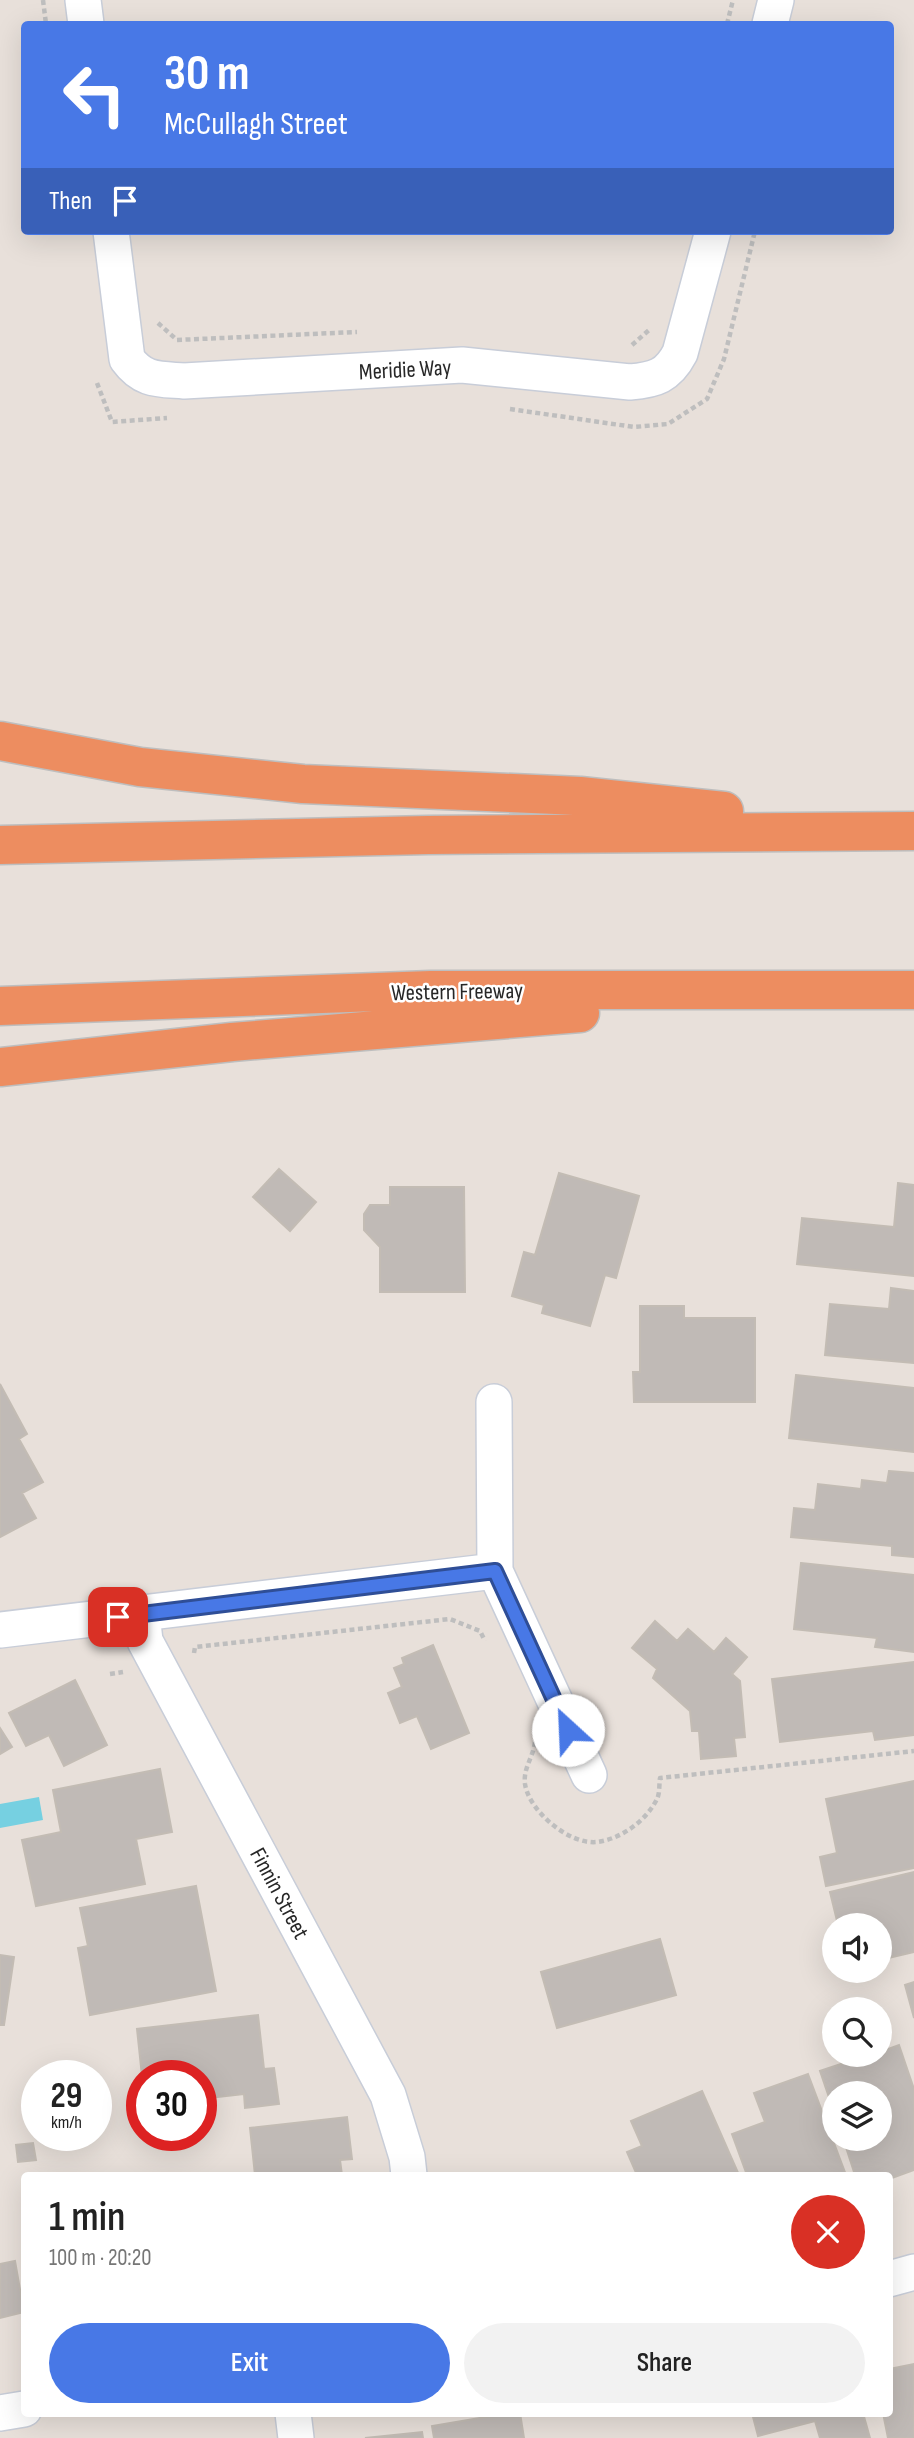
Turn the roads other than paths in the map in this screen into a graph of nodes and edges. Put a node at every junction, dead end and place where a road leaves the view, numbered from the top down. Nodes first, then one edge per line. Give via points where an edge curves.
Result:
1 (83, 0) edge
2 (776, 0) edge
3 (86, 21) edge
4 (771, 21) edge
5 (112, 235) edge
6 (712, 235) edge
7 (0, 741) edge
8 (907, 830) edge
9 (0, 845) edge
10 (907, 990) edge
11 (0, 1006) edge
12 (0, 1067) edge
13 (494, 1402) dead end
14 (495, 1571) junction
15 (142, 1614) junction
16 (0, 1630) edge
17 (589, 1775) dead end
18 (410, 2172) edge
19 (914, 2272) edge
20 (893, 2278) edge
21 (21, 2410) edge
22 (0, 2413) edge
23 (293, 2417) edge
24 (296, 2438) edge

1 - 3 street
2 - 4 street
5 - 6 street, Meridie Way via 127,359 151,379 462,365 630,382 667,373 680,353
7 - 8 highway via 141,767 303,784 580,796
8 - 9 highway
10 - 11 highway, Western Freeway via 431,990
10 - 12 highway via 274,1038
13 - 14 street
14 - 15 street
14 - 17 street
15 - 16 street
15 - 18 street, Finnin Street via 145,1641 388,2095
19 - 20 street
21 - 22 street
23 - 24 street

